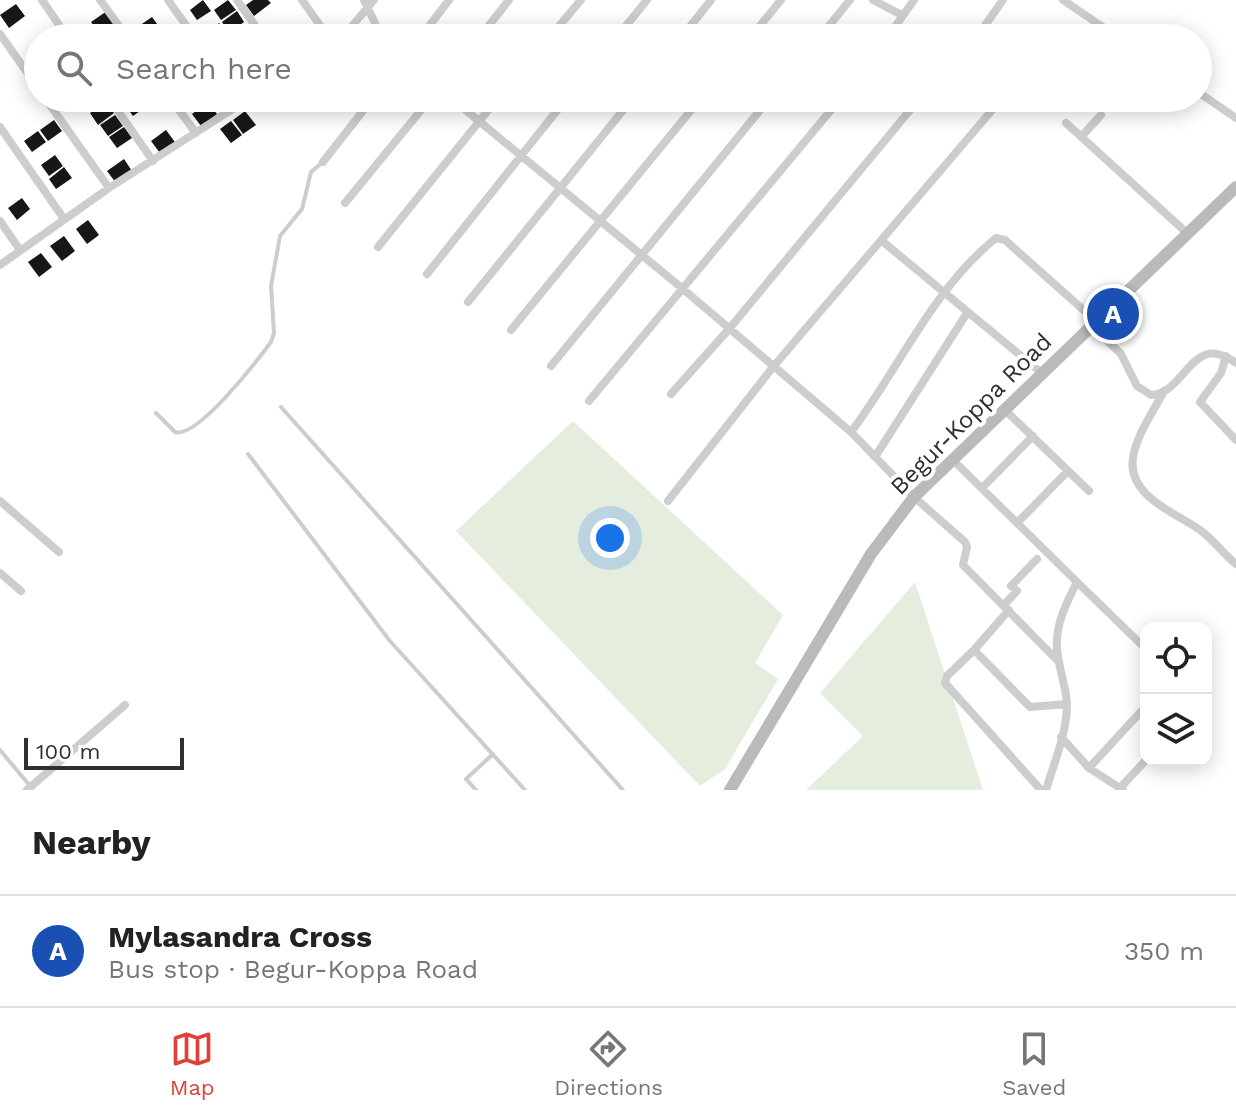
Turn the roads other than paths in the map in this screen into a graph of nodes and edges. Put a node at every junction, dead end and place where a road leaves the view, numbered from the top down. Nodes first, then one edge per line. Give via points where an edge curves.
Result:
1 (42, 0) edge
2 (100, 0) edge
3 (168, 0) edge
4 (237, 0) edge
5 (302, 0) edge
6 (449, 0) edge
7 (509, 0) edge
8 (581, 0) edge
9 (647, 0) edge
10 (711, 0) edge
11 (781, 0) edge
12 (850, 0) edge
13 (873, 0) edge
14 (914, 0) edge
15 (1003, 0) edge
16 (1063, 0) edge
17 (369, 2) edge
18 (902, 15) junction
19 (58, 24) edge
20 (118, 24) edge
21 (185, 24) edge
22 (254, 24) edge
23 (319, 24) edge
24 (352, 24) edge
25 (377, 24) edge
26 (431, 24) edge
27 (490, 24) edge
28 (561, 24) edge
29 (627, 24) edge
30 (692, 24) edge
31 (761, 24) edge
32 (830, 24) edge
33 (896, 24) edge
34 (986, 24) edge
35 (1098, 24) edge
36 (0, 34) edge
37 (24, 68) edge
38 (1212, 102) edge
39 (55, 112) edge
40 (119, 112) edge
41 (180, 112) edge
42 (224, 112) edge
43 (362, 112) edge
44 (420, 112) edge
45 (467, 112) edge
46 (486, 112) edge
47 (555, 112) edge
48 (622, 112) edge
49 (690, 112) edge
50 (759, 112) edge
51 (829, 112) edge
52 (908, 112) edge
53 (990, 112) edge
54 (1101, 115) dead end
55 (1236, 118) edge
56 (478, 122) junction
57 (1066, 123) dead end
58 (0, 127) edge
59 (196, 133) junction
60 (1081, 137) junction
61 (519, 156) junction
62 (153, 161) junction
63 (323, 162) joint
64 (109, 188) junction
65 (560, 189) junction
66 (1235, 191) edge
67 (345, 203) dead end
68 (64, 219) junction
69 (0, 221) edge
70 (600, 222) junction
71 (1187, 233) junction
72 (882, 241) junction
73 (378, 247) dead end
74 (20, 250) junction
75 (642, 255) junction
76 (0, 265) edge
77 (427, 274) dead end
78 (683, 289) junction
79 (942, 293) junction
80 (468, 302) dead end
81 (967, 313) junction
82 (1095, 324) junction
83 (729, 329) junction
84 (511, 330) dead end
85 (1226, 356) junction
86 (1236, 362) edge
87 (551, 366) dead end
88 (773, 367) junction
89 (1043, 374) junction
90 (1164, 391) junction
91 (671, 394) dead end
92 (589, 401) dead end
93 (281, 407) dead end
94 (1005, 410) junction
95 (156, 413) dead end
96 (851, 432) junction
97 (1033, 436) junction
98 (1236, 440) edge
99 (248, 454) dead end
100 (875, 457) junction
101 (953, 460) junction
102 (1068, 471) junction
103 (982, 488) junction
104 (1089, 491) dead end
105 (914, 497) junction
106 (0, 501) edge
107 (668, 501) dead end
108 (1017, 523) junction
109 (59, 552) dead end
110 (1037, 559) dead end
111 (1236, 564) edge
112 (0, 573) edge
113 (1077, 582) junction
114 (21, 591) dead end
115 (1006, 607) junction
116 (1140, 643) edge
117 (974, 650) junction
118 (1059, 662) junction
119 (1067, 704) junction
120 (125, 705) dead end
121 (1140, 713) edge
122 (1061, 737) junction
123 (0, 750) edge
124 (493, 754) junction
125 (1141, 766) edge
126 (1089, 768) junction
127 (29, 788) edge
128 (1122, 789) edge
129 (476, 790) edge
130 (525, 790) edge
131 (623, 790) edge
132 (730, 790) edge
133 (1044, 790) edge

1 - 19 street
2 - 20 street
3 - 21 street
4 - 22 street
5 - 23 street
6 - 26 street
7 - 27 street
8 - 28 street
9 - 29 street
10 - 30 street
11 - 31 street
12 - 32 street
13 - 18 street
14 - 18 street
15 - 34 street
16 - 35 street
17 - 24 street
17 - 25 street
18 - 33 street
36 - 37 street
38 - 55 street
39 - 64 street
40 - 62 street
41 - 59 street
42 - 59 street
43 - 63 street
44 - 67 street
45 - 56 street
46 - 56 street
47 - 61 street
48 - 65 street
49 - 70 street
50 - 75 street
51 - 78 street
52 - 83 street
53 - 72 street
54 - 60 street
56 - 61 street
56 - 73 street
57 - 60 street
58 - 68 street
59 - 62 street
60 - 71 street
61 - 65 street
61 - 77 street
62 - 64 street
63 - 95 lane via 311,172 302,209 280,236 271,286 271,342 213,411 186,432 175,432
64 - 68 street
65 - 70 street
65 - 80 street
66 - 71 main road, Begur-Koppa Road
68 - 74 street
69 - 74 street
70 - 75 street
70 - 84 street
71 - 82 main road, Begur-Koppa Road
72 - 79 street
72 - 88 street
74 - 76 street
75 - 78 street
75 - 87 street
78 - 83 street
78 - 92 street
79 - 81 street
79 - 82 street via 1000,237
79 - 96 street
81 - 89 street
81 - 100 street
82 - 89 main road, Begur-Koppa Road
82 - 90 street via 1121,354 1137,386 1151,395
83 - 88 street
83 - 91 street
85 - 86 street
85 - 90 street via 1204,354
85 - 98 street via 1221,373 1200,402
88 - 96 street
88 - 107 street
89 - 94 main road, Begur-Koppa Road
90 - 111 street via 1135,449 1133,470 1155,503 1201,531
93 - 131 lane
94 - 97 street
94 - 101 main road, Begur-Koppa Road
96 - 100 street
97 - 102 street
97 - 103 street
99 - 124 lane via 390,641
100 - 105 street
101 - 103 street
101 - 105 main road, Begur-Koppa Road
102 - 104 street
102 - 108 street
103 - 108 street
105 - 115 street via 965,542 963,565
105 - 132 main road, Begur-Koppa Road via 871,554
106 - 109 street
108 - 113 street
110 - 115 street via 1011,586 1017,591
112 - 114 street
113 - 116 street
113 - 118 street via 1057,636
115 - 117 street
115 - 118 street
117 - 119 street via 1030,707
117 - 133 street via 945,683
118 - 119 street
119 - 122 street
120 - 127 street
121 - 126 street
122 - 126 street
122 - 133 street
123 - 127 lane
124 - 129 lane via 466,779
124 - 130 lane
125 - 128 street
126 - 128 street

